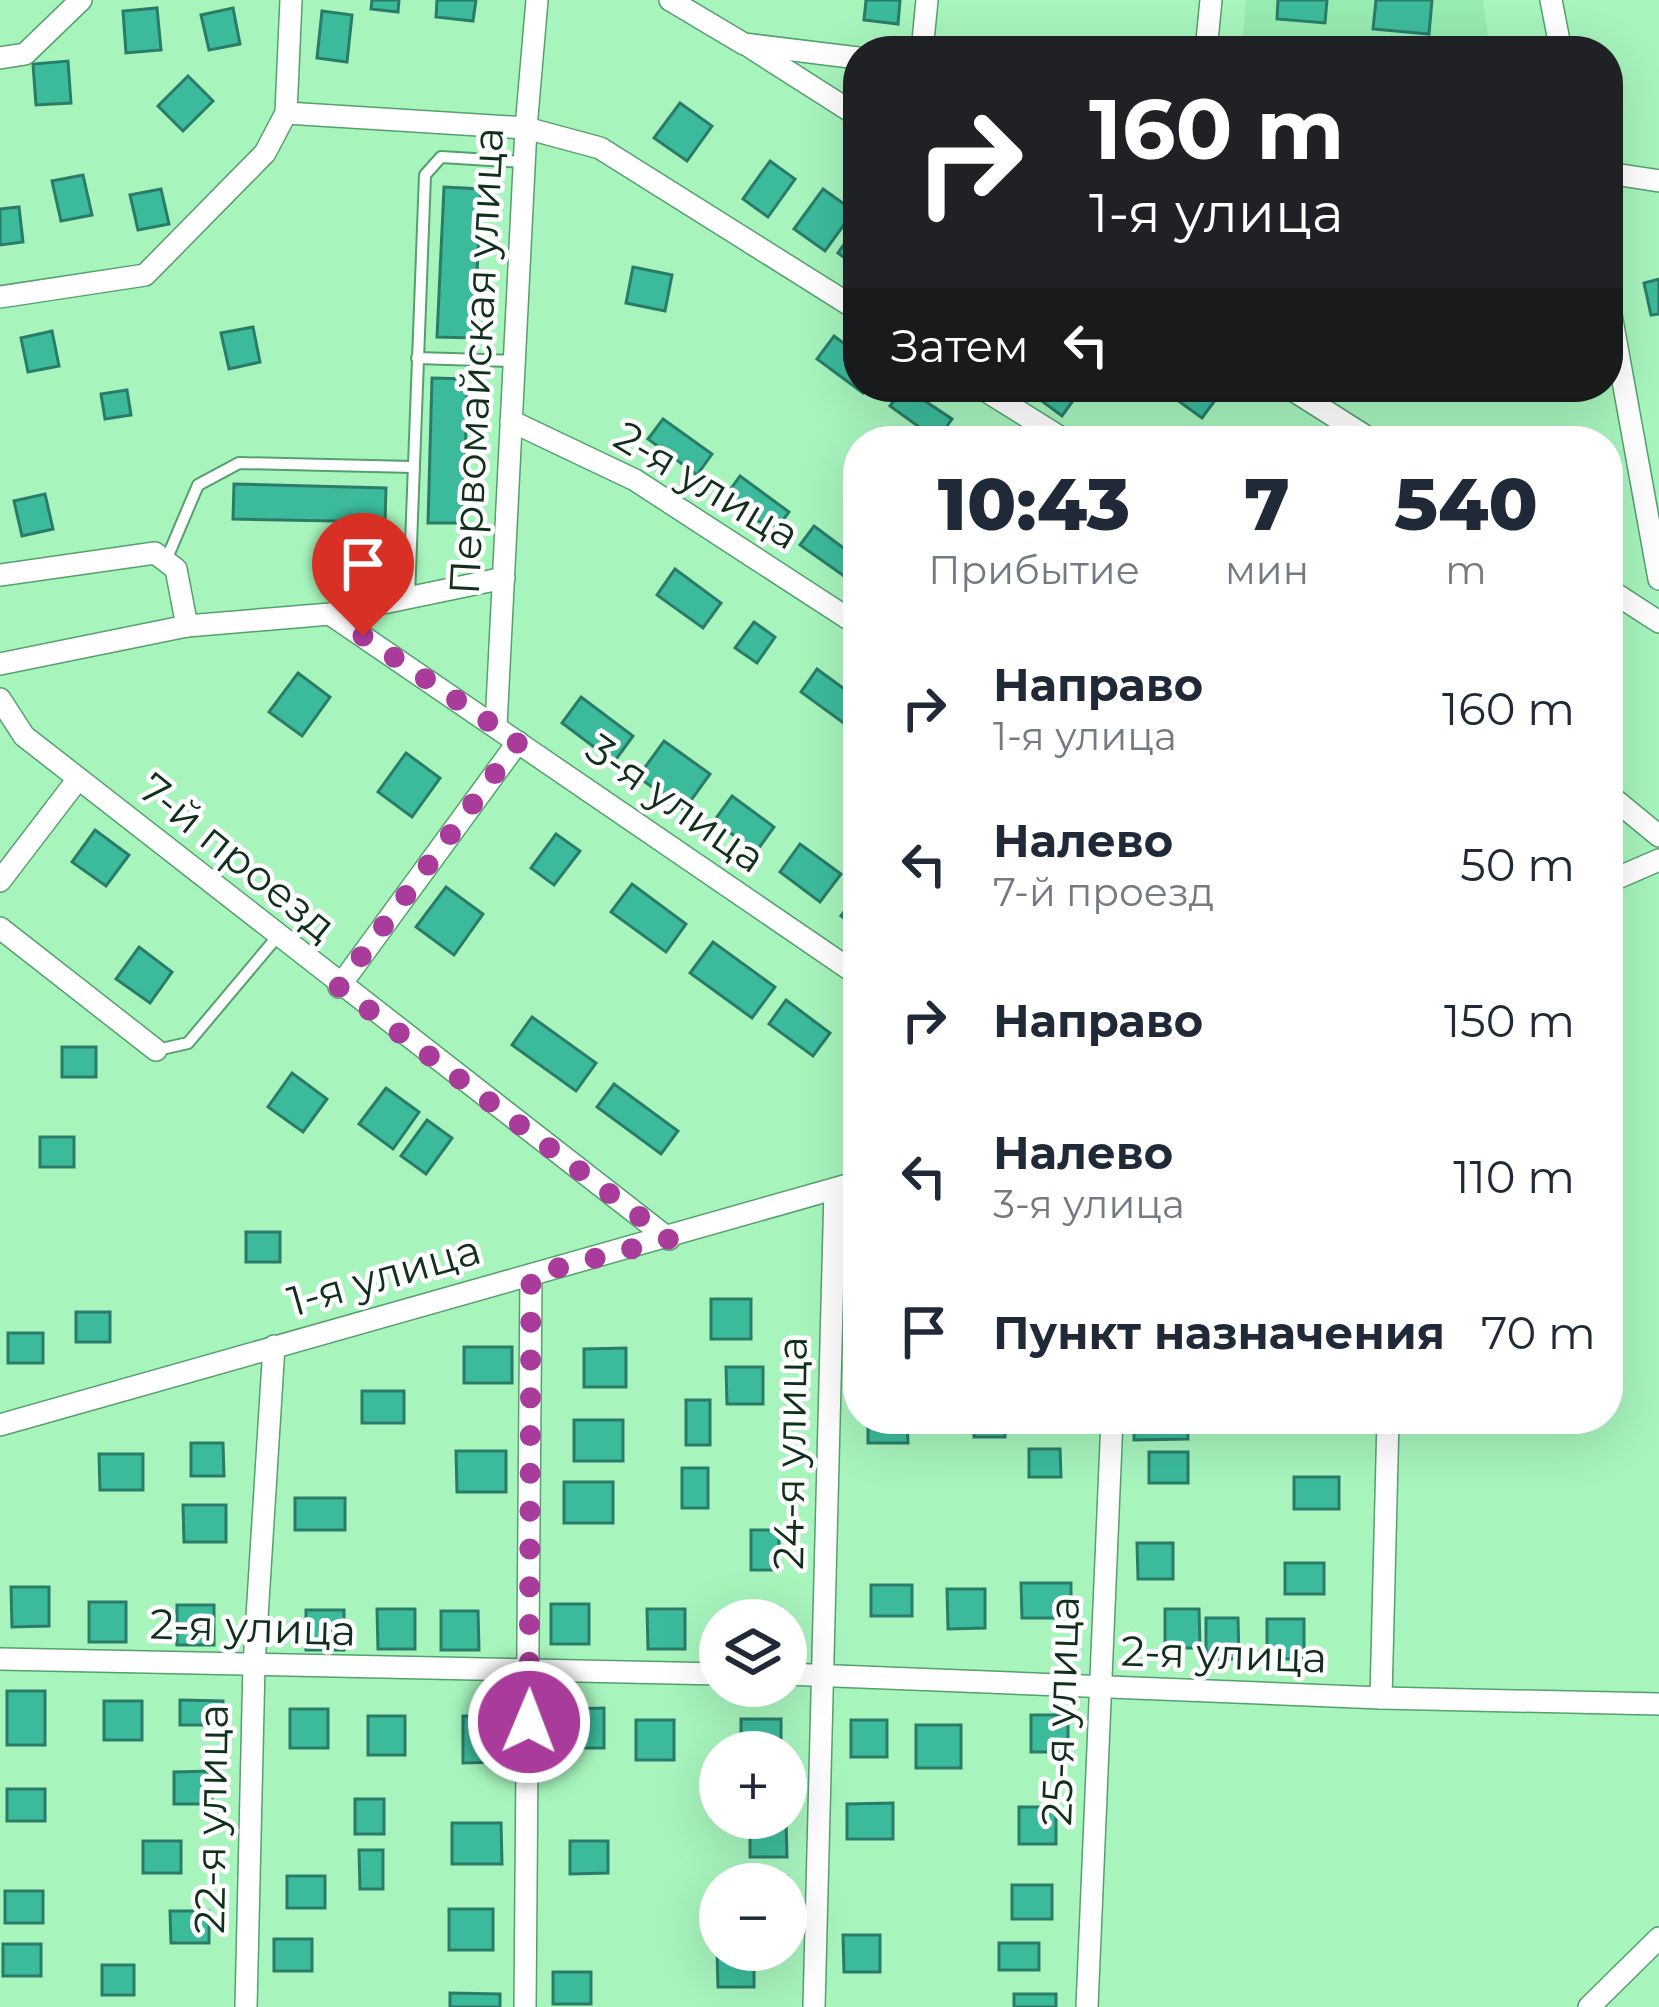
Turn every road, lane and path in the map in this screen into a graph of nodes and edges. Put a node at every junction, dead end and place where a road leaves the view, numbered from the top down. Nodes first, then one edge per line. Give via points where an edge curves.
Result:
1 (81, 0) edge
2 (291, 0) edge
3 (538, 0) edge
4 (670, 0) edge
5 (927, 0) edge
6 (1210, 0) edge
7 (1551, 0) edge
8 (923, 36) edge
9 (1206, 36) edge
10 (1558, 36) edge
11 (744, 44) junction
12 (843, 56) edge
13 (0, 58) edge
14 (843, 107) edge
15 (286, 112) junction
16 (526, 128) junction
17 (524, 162) junction
18 (1623, 175) edge
19 (1659, 181) edge
20 (0, 297) edge
21 (843, 301) edge
22 (418, 358) junction
23 (514, 361) junction
24 (1623, 381) edge
25 (1004, 402) edge
26 (1312, 402) edge
27 (511, 421) junction
28 (1042, 426) edge
29 (1349, 426) edge
30 (413, 467) junction
31 (167, 558) junction
32 (0, 575) edge
33 (504, 578) junction
34 (1659, 580) edge
35 (409, 597) junction
36 (1623, 599) edge
37 (330, 614) junction
38 (843, 615) edge
39 (1659, 622) edge
40 (187, 626) junction
41 (0, 664) edge
42 (0, 699) edge
43 (496, 726) junction
44 (518, 742) junction
45 (78, 779) junction
46 (1623, 806) edge
47 (1659, 836) edge
48 (1659, 860) edge
49 (1623, 876) edge
50 (0, 881) edge
51 (0, 928) edge
52 (277, 938) junction
53 (843, 965) edge
54 (339, 987) junction
55 (156, 1050) joint
56 (843, 1187) edge
57 (835, 1190) junction
58 (669, 1239) junction
59 (531, 1275) junction
60 (274, 1346) junction
61 (0, 1424) edge
62 (1111, 1434) edge
63 (1388, 1434) edge
64 (0, 1659) edge
65 (254, 1665) junction
66 (530, 1674) junction
67 (699, 1674) edge
68 (807, 1674) edge
69 (824, 1674) junction
70 (1099, 1688) junction
71 (1382, 1698) junction
72 (1659, 1704) edge
73 (1659, 1938) edge
74 (246, 2007) edge
75 (525, 2007) edge
76 (814, 2007) edge
77 (1087, 2007) edge
78 (1589, 2007) edge

1 - 13 street via 26,55
2 - 15 street
3 - 16 street, Первомайская улица
4 - 11 street
5 - 8 street
6 - 9 street
7 - 10 street
11 - 12 street
11 - 14 street
15 - 16 street
15 - 20 street via 265,153 146,275
16 - 17 street, Первомайская улица
16 - 21 street via 600,148
17 - 22 lane via 441,157 425,175
17 - 23 street, Первомайская улица
18 - 19 street
22 - 23 lane
22 - 30 lane
23 - 27 street, Первомайская улица
24 - 34 street
25 - 28 street
26 - 29 street
27 - 33 street, Первомайская улица
27 - 38 street, 2-я улица via 635,480
30 - 31 lane via 239,463 198,485
30 - 35 lane
31 - 32 street via 155,553
31 - 40 street
33 - 35 street
33 - 43 street, Первомайская улица
35 - 37 street
36 - 39 street
37 - 40 street
37 - 43 street, 3-я улица
40 - 41 street
42 - 45 street, 7-й проезд via 24,736
43 - 44 street, 3-я улица
44 - 53 street, 3-я улица
44 - 54 street
45 - 50 street
45 - 52 street, 7-й проезд
46 - 47 street
48 - 49 street
51 - 55 street
52 - 54 street, 7-й проезд
52 - 55 lane via 188,1043
54 - 58 street, 7-й проезд
56 - 57 street, 1-я улица
57 - 58 street, 1-я улица
57 - 69 street, 24-я улица
58 - 59 street, 1-я улица
59 - 60 street, 1-я улица
59 - 66 street
60 - 61 street, 1-я улица
60 - 65 street, 22-я улица
62 - 70 street, 25-я улица
63 - 71 street
64 - 65 street, 2-я улица
65 - 66 street, 2-я улица
65 - 74 street, 22-я улица
66 - 67 street, 2-я улица
66 - 75 street
68 - 69 street, 2-я улица
69 - 70 street, 2-я улица
69 - 76 street, 24-я улица
70 - 71 street, 2-я улица
70 - 77 street, 25-я улица
71 - 72 street, 2-я улица
73 - 78 street

